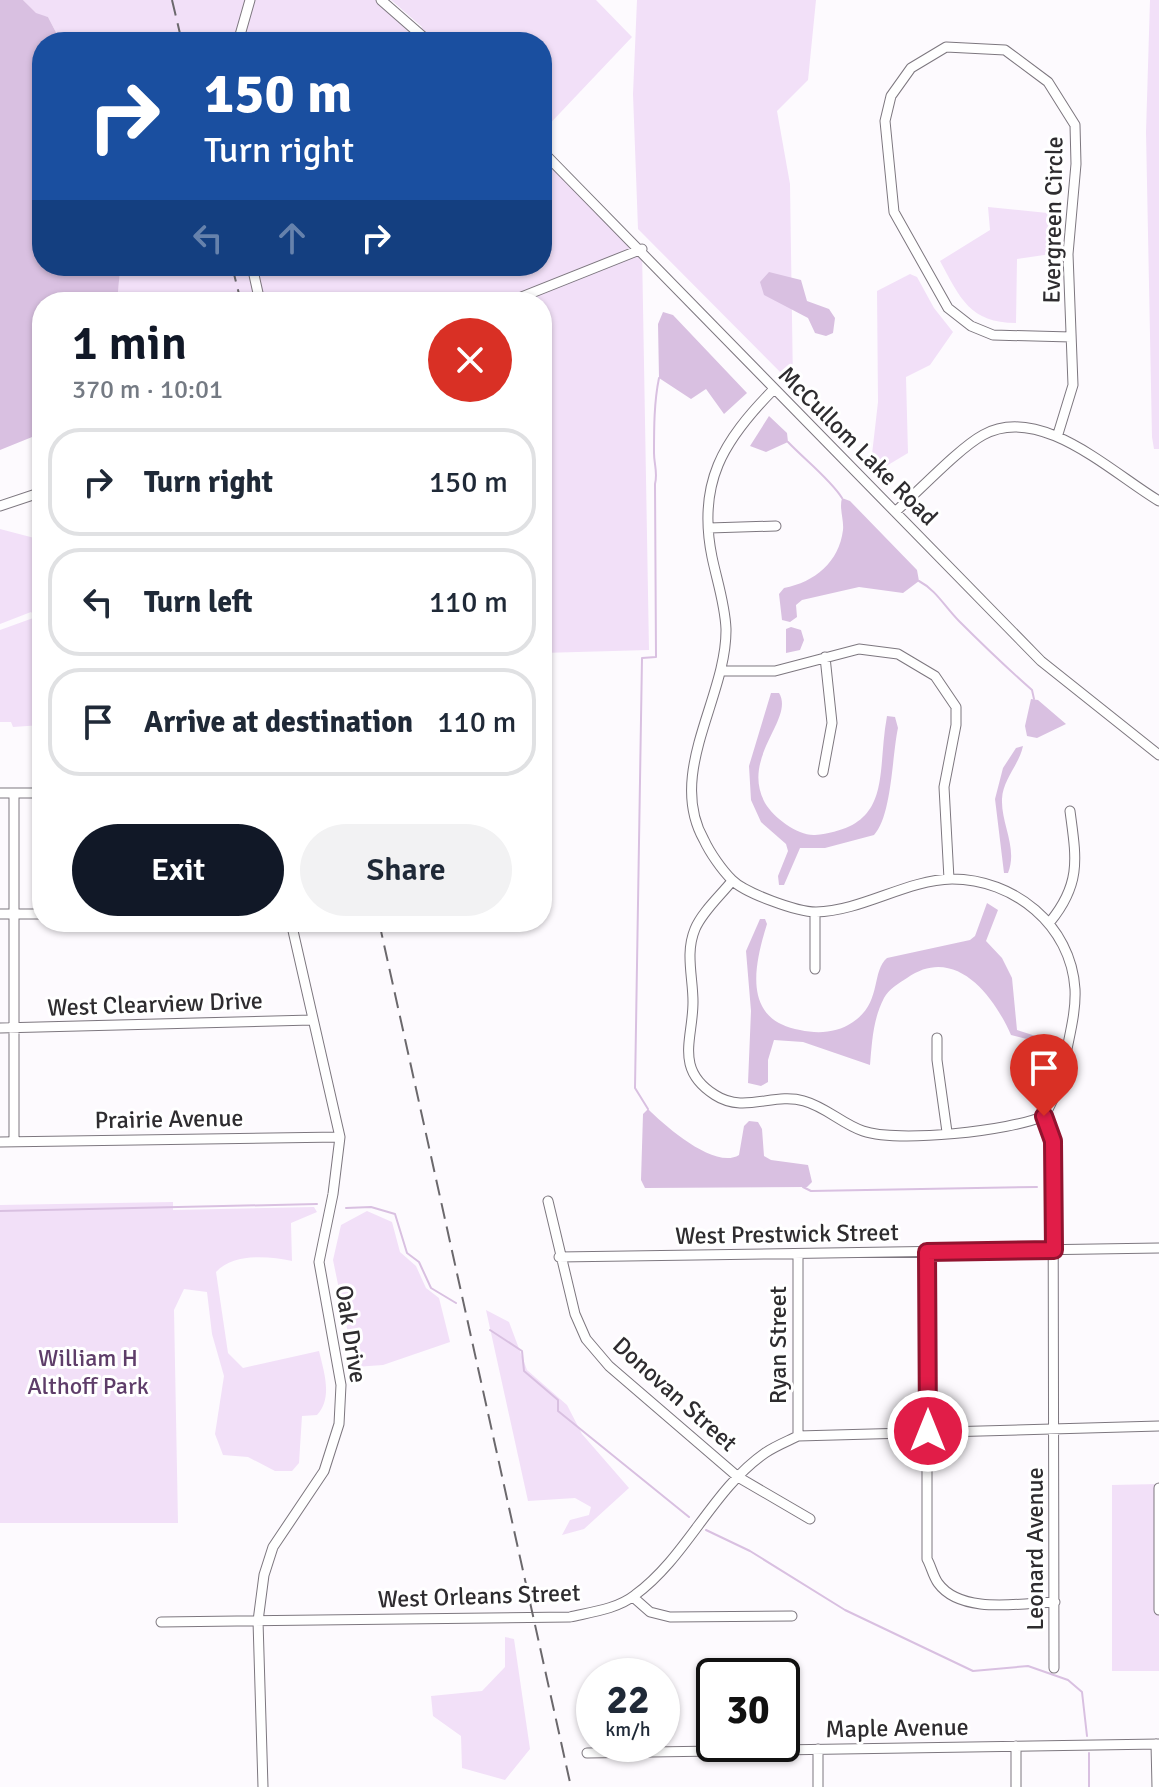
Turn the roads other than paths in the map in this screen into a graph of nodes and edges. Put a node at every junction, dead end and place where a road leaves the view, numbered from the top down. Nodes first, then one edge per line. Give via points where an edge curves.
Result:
1 (250, 0) edge
2 (381, 0) edge
3 (241, 32) edge
4 (418, 32) edge
5 (552, 161) edge
6 (642, 249) junction
7 (534, 292) edge
8 (1071, 337) junction
9 (773, 390) junction
10 (1058, 434) junction
11 (32, 495) edge
12 (1159, 501) edge
13 (0, 506) edge
14 (895, 512) junction
15 (776, 526) dead end
16 (709, 528) junction
17 (825, 657) junction
18 (723, 671) junction
19 (1159, 755) edge
20 (823, 772) dead end
21 (0, 793) edge
22 (14, 793) junction
23 (32, 793) edge
24 (1070, 811) dead end
25 (949, 879) junction
26 (732, 881) junction
27 (815, 912) junction
28 (0, 914) edge
29 (12, 914) junction
30 (32, 914) edge
31 (1050, 922) junction
32 (293, 932) edge
33 (815, 969) dead end
34 (312, 1020) junction
35 (0, 1028) edge
36 (12, 1028) junction
37 (937, 1038) dead end
38 (1044, 1116) junction
39 (947, 1132) junction
40 (340, 1137) junction
41 (14, 1141) junction
42 (0, 1142) edge
43 (548, 1201) dead end
44 (1159, 1248) edge
45 (1054, 1250) junction
46 (927, 1252) junction
47 (798, 1255) junction
48 (559, 1257) junction
49 (1159, 1426) edge
50 (1055, 1429) junction
51 (928, 1431) junction
52 (798, 1436) junction
53 (738, 1477) junction
54 (1159, 1488) edge
55 (810, 1519) dead end
56 (633, 1597) junction
57 (1055, 1602) junction
58 (1159, 1610) edge
59 (792, 1616) dead end
60 (258, 1621) junction
61 (161, 1622) dead end
62 (1054, 1668) dead end
63 (1158, 1744) edge
64 (1016, 1746) junction
65 (818, 1749) junction
66 (680, 1751) edge
67 (263, 1787) edge
68 (818, 1787) edge
69 (1016, 1787) edge
70 (1157, 1787) edge

1 - 3 street
2 - 4 street
5 - 6 street, McCullom Lake Road
6 - 7 street
6 - 9 street, McCullom Lake Road
8 - 8 street, Evergreen Circle via 1068,254 1075,125 1048,82 1005,50 946,47 911,68 891,96 885,121 894,212 948,308 971,326 993,335
8 - 10 street, Evergreen Circle via 1073,385
9 - 14 street, McCullom Lake Road
9 - 16 street via 727,443 709,495
10 - 12 street
10 - 14 street via 1005,427 982,435
11 - 13 street
14 - 19 street, McCullom Lake Road via 1041,661
15 - 16 street
16 - 18 street via 726,616
17 - 18 street via 775,671
17 - 20 street via 832,723
17 - 25 street via 859,649 898,654 947,689 956,707 944,787
18 - 26 street via 693,765 693,802 702,839
21 - 22 street
22 - 23 street
22 - 29 street
24 - 31 street via 1073,884
25 - 27 street
25 - 31 street via 1007,890
26 - 27 street via 769,900
26 - 39 street via 695,930 689,959 693,1005 687,1043 702,1085 739,1104 800,1100 886,1136
27 - 33 street
28 - 29 street
29 - 30 street
29 - 36 street
31 - 38 street via 1065,946 1075,986 1059,1094
32 - 34 street, Oak Drive
34 - 36 street, West Clearview Drive
34 - 40 street, Oak Drive
35 - 36 street, West Clearview Drive
36 - 41 street
37 - 39 street
38 - 39 street via 1011,1127
38 - 45 street, Leonard Avenue via 1053,1141
40 - 41 street, Prairie Avenue
40 - 60 street, Oak Drive via 319,1262 341,1385 339,1424 324,1471 273,1547
41 - 42 street, Prairie Avenue
43 - 48 street, Donovan Street
44 - 45 street, West Prestwick Street
45 - 46 street, West Prestwick Street
45 - 50 street, Leonard Avenue
46 - 47 street, West Prestwick Street
46 - 51 street
47 - 48 street, West Prestwick Street
47 - 52 street, Ryan Street
48 - 53 street, Donovan Street via 575,1314 594,1348
49 - 50 street, West Orleans Street
50 - 51 street, West Orleans Street
50 - 57 street, Leonard Avenue
51 - 52 street, West Orleans Street
51 - 57 street via 927,1559 938,1583 956,1598 981,1603
52 - 53 street, West Orleans Street via 766,1452
53 - 55 street, Donovan Street
53 - 56 street, West Orleans Street
54 - 58 street
56 - 59 street via 650,1612 670,1617
56 - 60 street, West Orleans Street via 570,1617
57 - 62 street, Leonard Avenue
60 - 61 street, West Orleans Street
60 - 67 street, Oak Drive
63 - 64 street, Maple Avenue
63 - 70 street
64 - 65 street, Maple Avenue
64 - 69 street
65 - 66 street, Maple Avenue
65 - 68 street

